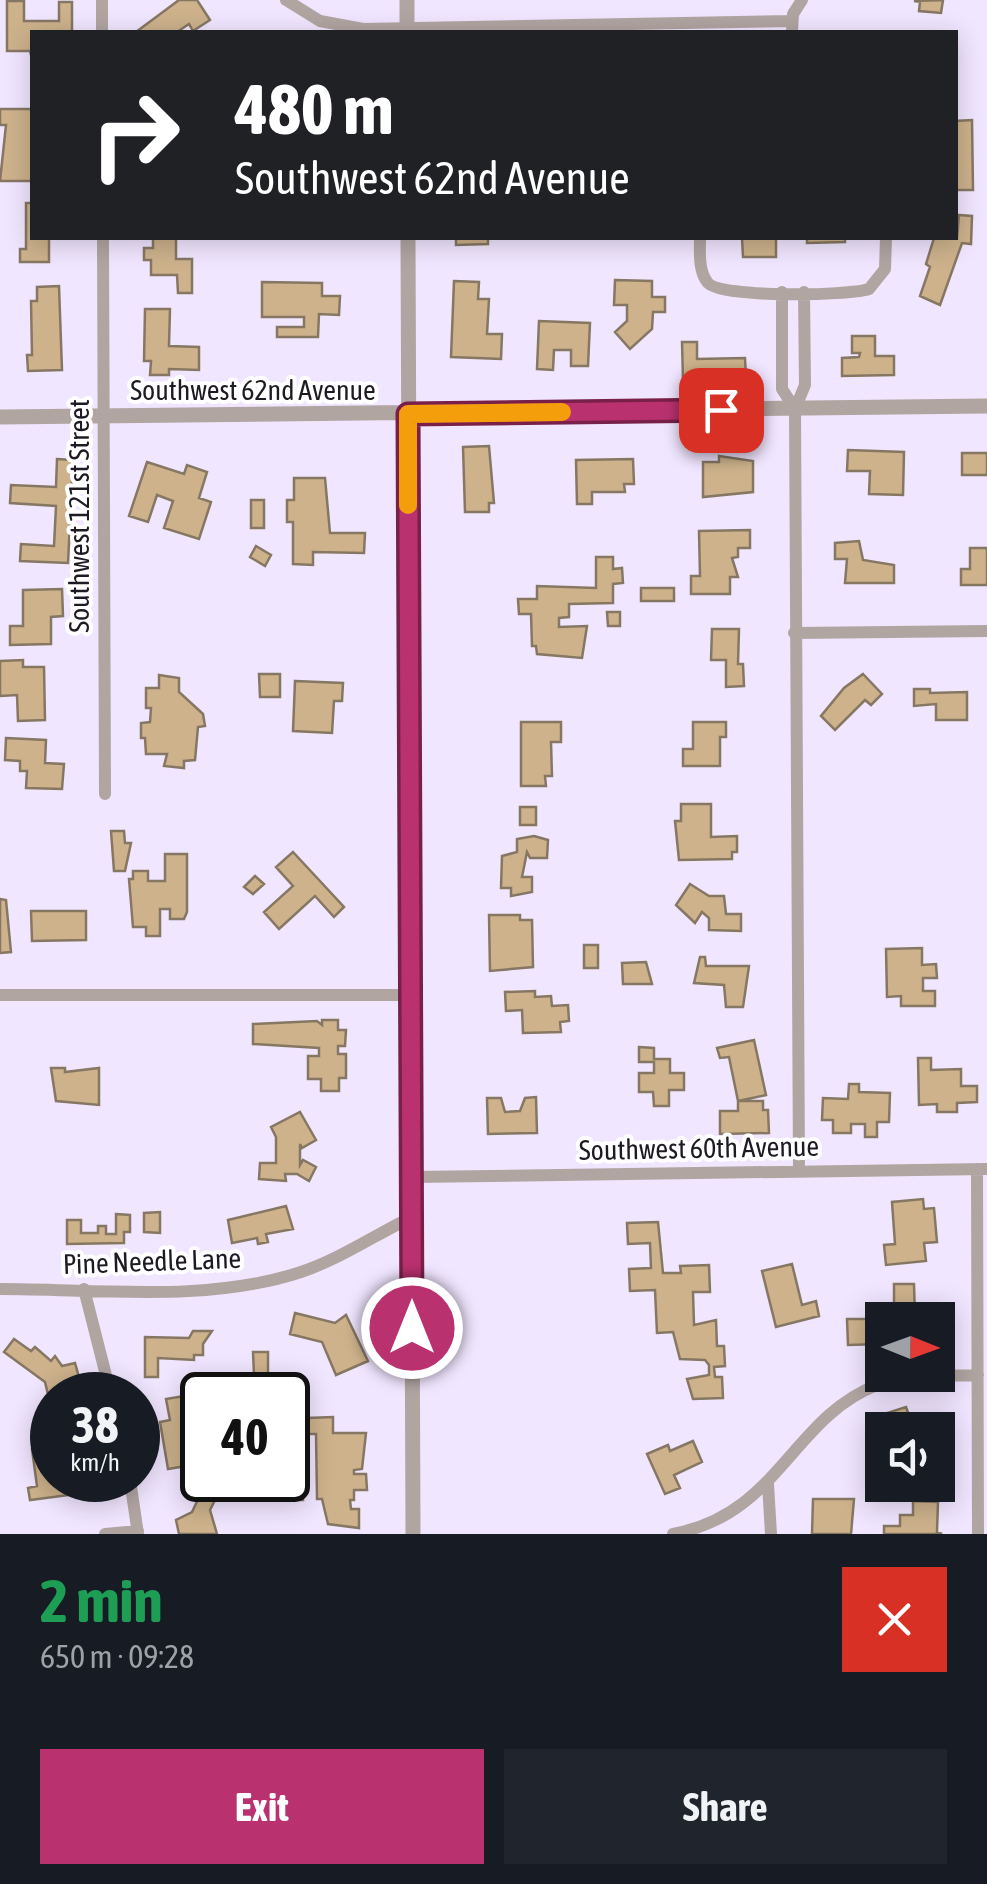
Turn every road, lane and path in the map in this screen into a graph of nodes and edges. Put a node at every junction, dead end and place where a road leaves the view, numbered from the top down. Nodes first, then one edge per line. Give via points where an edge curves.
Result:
1 (102, 0) edge
2 (286, 0) edge
3 (407, 0) edge
4 (802, 0) edge
5 (792, 27) edge
6 (102, 30) edge
7 (408, 30) edge
8 (103, 240) edge
9 (408, 240) edge
10 (700, 240) edge
11 (886, 240) edge
12 (782, 292) junction
13 (804, 292) junction
14 (987, 406) edge
15 (795, 409) junction
16 (408, 414) junction
17 (0, 416) edge
18 (104, 416) junction
19 (987, 630) edge
20 (794, 633) junction
21 (105, 794) dead end
22 (412, 994) junction
23 (0, 995) edge
24 (982, 1169) edge
25 (798, 1171) junction
26 (412, 1178) junction
27 (412, 1217) junction
28 (84, 1288) junction
29 (0, 1289) edge
30 (105, 1372) edge
31 (978, 1375) junction
32 (768, 1484) junction
33 (133, 1502) edge
34 (138, 1533) edge
35 (105, 1534) edge
36 (413, 1534) edge
37 (673, 1534) edge
38 (772, 1534) edge
39 (978, 1534) edge

1 - 6 street
2 - 7 street via 334,25
3 - 7 street
4 - 5 street
5 - 7 street
8 - 18 street, Southwest 121st Street
9 - 16 street
10 - 12 street via 706,281 725,292
11 - 13 street via 879,282 861,292
12 - 13 street
12 - 15 street via 782,389
13 - 15 street via 804,385
14 - 15 street, Southwest 62nd Avenue
15 - 16 street, Southwest 62nd Avenue
15 - 20 street
16 - 18 street, Southwest 62nd Avenue
16 - 22 street
17 - 18 street, Southwest 62nd Avenue
18 - 21 street, Southwest 121st Street
19 - 20 street
20 - 25 street
22 - 23 street
22 - 26 street
24 - 25 street, Southwest 60th Avenue
24 - 31 street
25 - 26 street, Southwest 60th Avenue
26 - 27 street
27 - 28 street, Pine Needle Lane via 316,1266 270,1280 198,1290
27 - 36 street
28 - 29 street, Pine Needle Lane
28 - 30 street
31 - 32 street via 906,1378 860,1393
31 - 39 street
32 - 37 street via 724,1518
32 - 38 street
33 - 34 street
34 - 35 street

